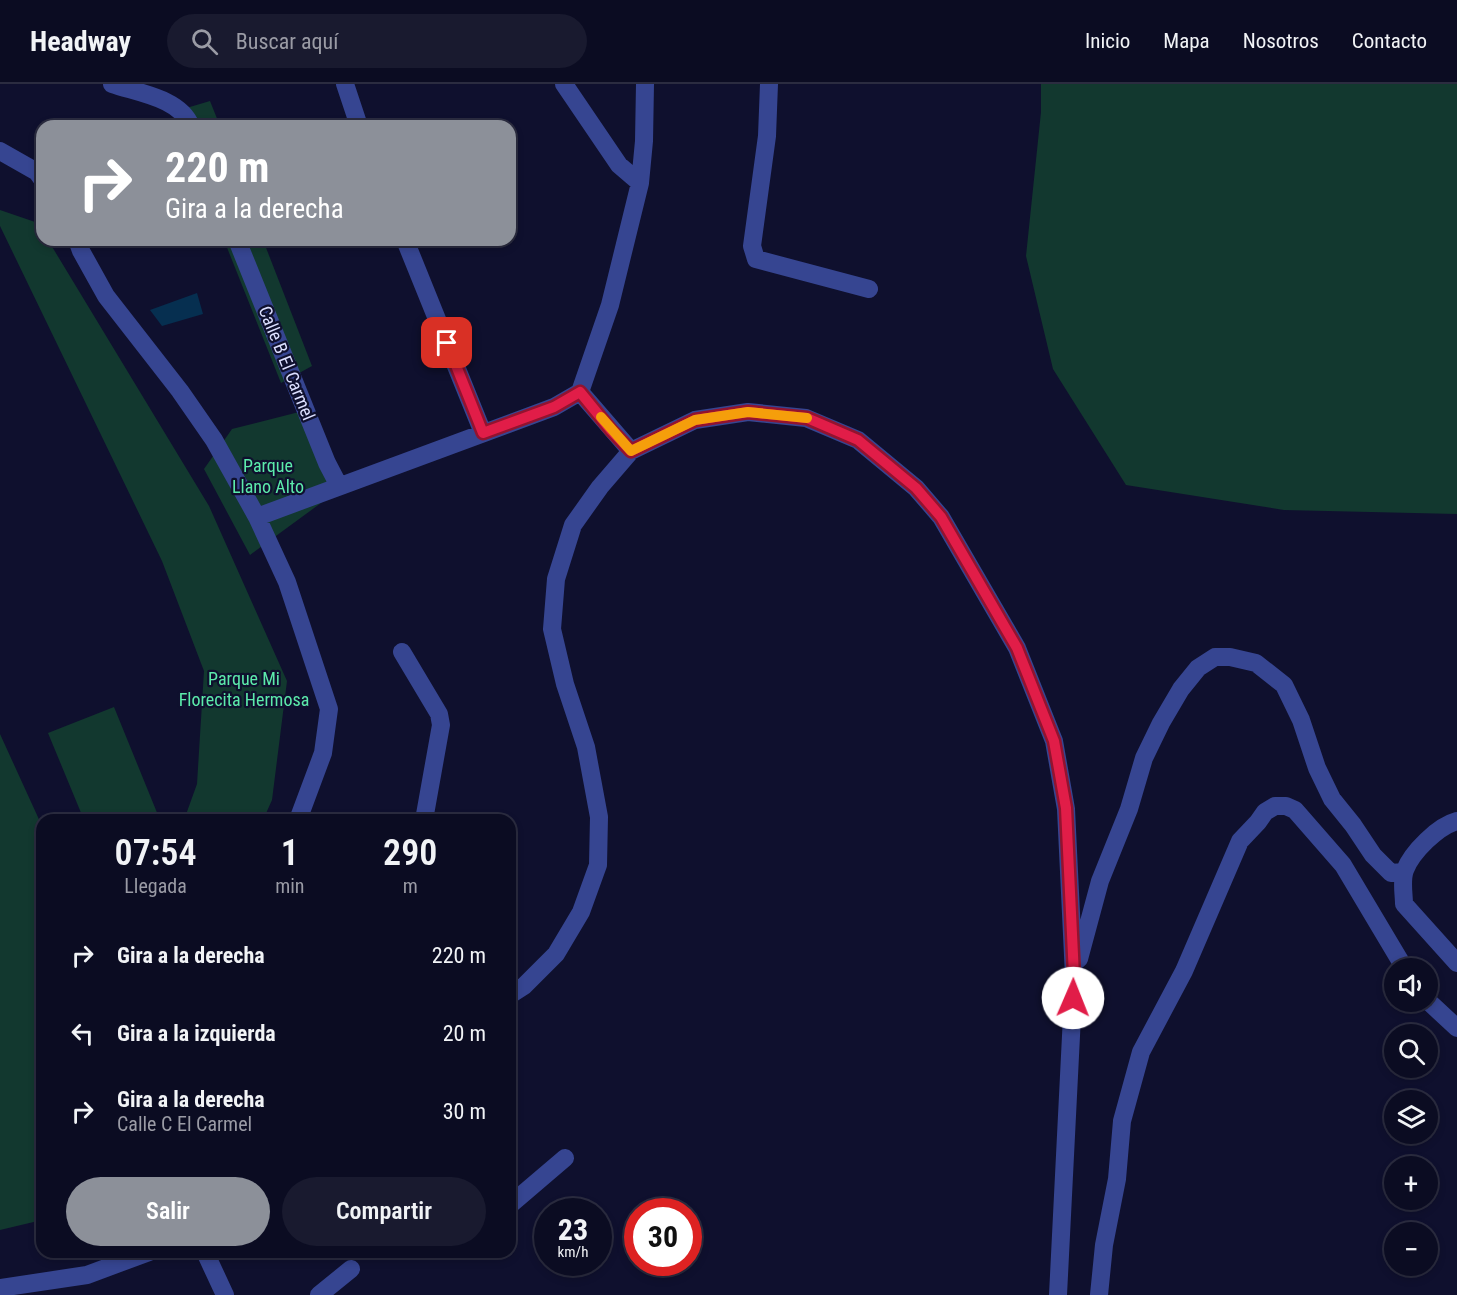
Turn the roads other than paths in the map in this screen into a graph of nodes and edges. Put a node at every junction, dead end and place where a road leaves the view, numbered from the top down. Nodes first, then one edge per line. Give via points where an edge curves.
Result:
1 (112, 84) edge
2 (345, 84) edge
3 (564, 84) edge
4 (645, 84) edge
5 (769, 84) edge
6 (189, 120) edge
7 (357, 120) edge
8 (0, 151) edge
9 (36, 171) edge
10 (640, 183) junction
11 (79, 246) edge
12 (239, 246) edge
13 (407, 246) edge
14 (869, 289) dead end
15 (580, 392) junction
16 (483, 433) junction
17 (631, 451) junction
18 (339, 486) junction
19 (257, 517) junction
20 (402, 652) dead end
21 (300, 814) edge
22 (425, 814) edge
23 (1457, 821) edge
24 (1404, 872) junction
25 (1399, 958) edge
26 (1457, 963) edge
27 (1074, 976) junction
28 (516, 991) edge
29 (1438, 1010) edge
30 (1457, 1028) edge
31 (565, 1158) dead end
32 (516, 1200) edge
33 (133, 1258) edge
34 (208, 1258) edge
35 (351, 1269) dead end
36 (0, 1288) edge
37 (225, 1295) edge
38 (319, 1295) edge
39 (1058, 1295) edge
40 (1099, 1295) edge

1 - 6 street via 171,104
2 - 7 street
3 - 10 street via 620,165
4 - 10 street
5 - 14 street via 767,136 752,246 756,259
8 - 9 street
10 - 15 street via 610,305
11 - 19 street via 106,296 214,440
12 - 18 street, Calle B El Carmel
13 - 16 street
15 - 16 street via 554,407
15 - 17 street
16 - 18 street
17 - 27 street via 695,420 748,412 807,418 858,440 916,488 941,517 1017,648 1054,741 1066,808
17 - 28 street via 573,525 555,589 552,630 586,747 599,817 597,865 581,912 556,954
18 - 19 street
19 - 21 street via 287,582 330,709 323,753
20 - 22 street via 439,714 441,725
23 - 24 street via 1429,838
24 - 26 street via 1404,904
24 - 27 street via 1391,873 1373,855 1332,799 1284,685 1256,663 1215,657 1198,668 1181,689 1144,758 1129,809 1100,880
25 - 40 street via 1343,865 1295,810 1275,806 1265,812 1239,841 1184,971 1141,1052 1122,1121 1118,1179 1104,1245
27 - 39 street
29 - 30 street
31 - 32 street
33 - 36 street via 87,1275
34 - 37 street
35 - 38 street

